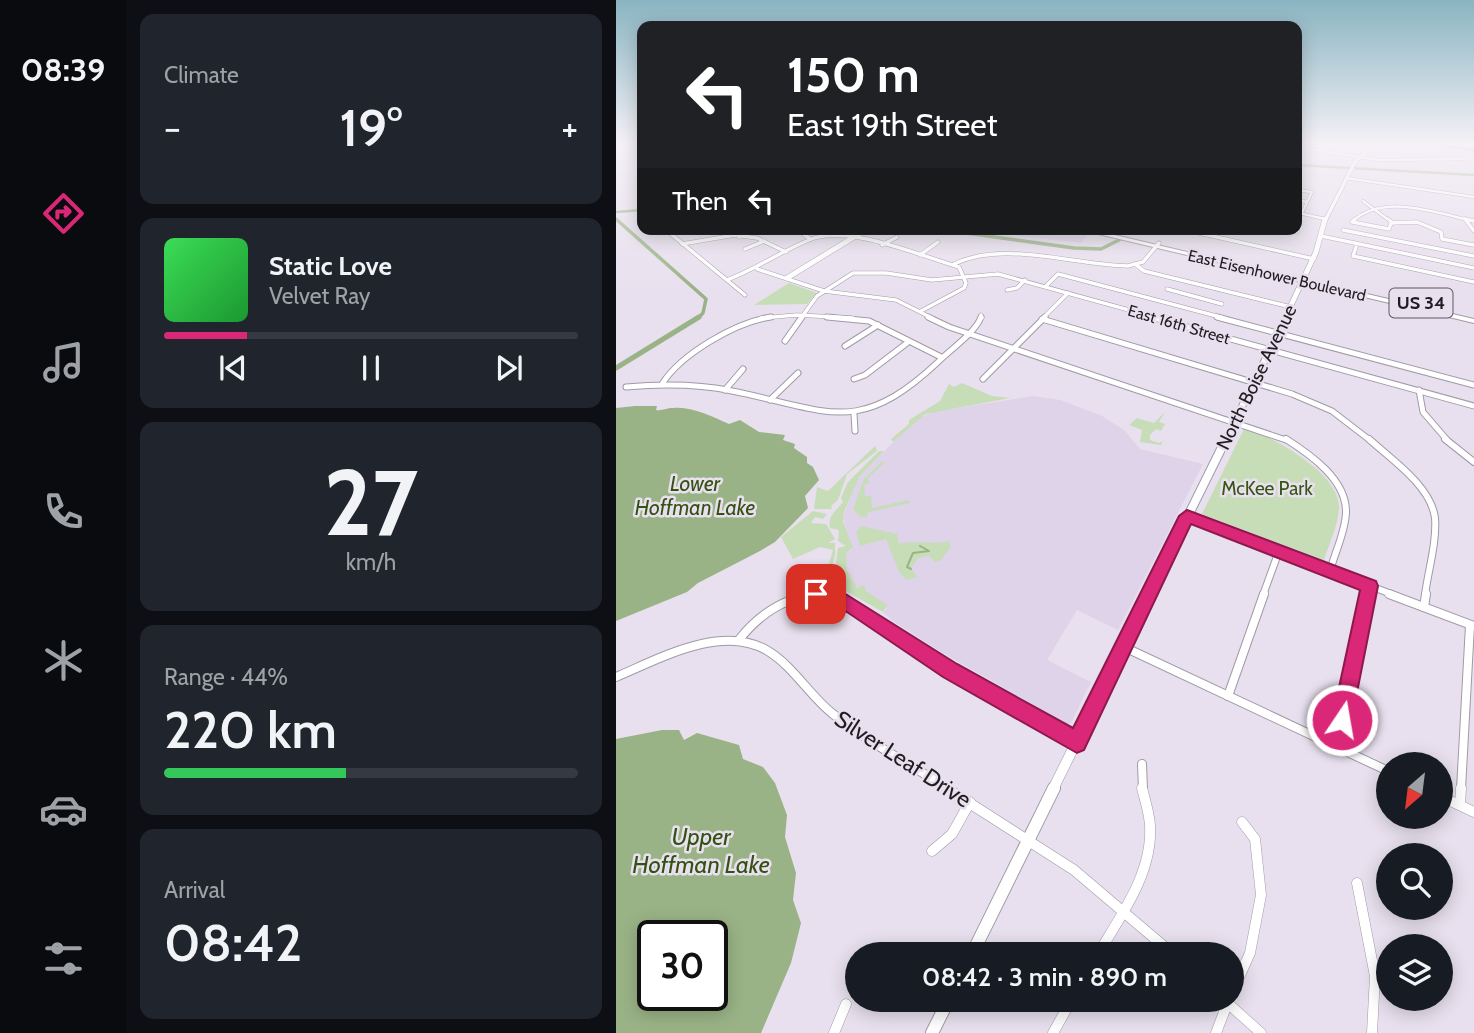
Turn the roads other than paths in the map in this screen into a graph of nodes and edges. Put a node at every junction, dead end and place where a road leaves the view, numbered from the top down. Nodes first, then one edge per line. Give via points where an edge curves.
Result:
1 (1306, 191) edge
2 (1339, 191) edge
3 (1435, 191) edge
4 (1474, 197) edge
5 (1302, 201) edge
6 (1363, 201) dead end
7 (1307, 202) junction
8 (1302, 208) edge
9 (1375, 208) junction
10 (1302, 214) edge
11 (1325, 219) junction
12 (1465, 219) junction
13 (1474, 221) edge
14 (1393, 223) junction
15 (1343, 230) dead end
16 (1474, 231) edge
17 (672, 235) edge
18 (805, 235) edge
19 (828, 235) edge
20 (840, 235) edge
21 (858, 235) edge
22 (1109, 235) edge
23 (1122, 235) edge
24 (1208, 235) edge
25 (711, 236) joint
26 (1321, 236) junction
27 (739, 237) joint
28 (855, 237) junction
29 (897, 237) dead end
30 (810, 239) junction
31 (1404, 241) junction
32 (764, 242) junction
33 (938, 242) dead end
34 (682, 244) junction
35 (1474, 244) edge
36 (1157, 245) junction
37 (885, 246) junction
38 (1356, 247) dead end
39 (745, 249) dead end
40 (880, 252) dead end
41 (786, 253) junction
42 (1407, 254) junction
43 (920, 255) junction
44 (1474, 256) edge
45 (1314, 259) junction
46 (954, 264) junction
47 (1135, 264) junction
48 (1410, 268) junction
49 (1474, 268) edge
50 (757, 269) junction
51 (964, 275) junction
52 (787, 278) junction
53 (1304, 279) junction
54 (727, 280) junction
55 (1025, 280) junction
56 (1474, 282) edge
57 (1202, 285) junction
58 (1046, 286) junction
59 (1167, 289) dead end
60 (824, 290) junction
61 (1007, 290) dead end
62 (1068, 293) junction
63 (745, 295) dead end
64 (1194, 296) junction
65 (1222, 303) dead end
66 (1396, 303) junction
67 (1291, 307) junction
68 (1444, 309) junction
69 (921, 311) junction
70 (803, 315) junction
71 (981, 315) dead end
72 (1474, 318) edge
73 (1042, 319) junction
74 (878, 325) junction
75 (967, 333) junction
76 (1278, 333) junction
77 (723, 335) junction
78 (731, 338) dead end
79 (785, 341) dead end
80 (907, 343) junction
81 (845, 346) dead end
82 (1014, 348) junction
83 (1270, 349) junction
84 (941, 356) junction
85 (743, 369) dead end
86 (798, 373) dead end
87 (854, 379) dead end
88 (983, 379) dead end
89 (1253, 383) junction
90 (662, 384) junction
91 (1474, 385) edge
92 (626, 387) dead end
93 (725, 390) junction
94 (1419, 390) junction
95 (770, 400) junction
96 (1474, 406) edge
97 (854, 414) junction
98 (1235, 419) junction
99 (855, 431) dead end
100 (1474, 462) edge
101 (1187, 516) junction
102 (1279, 551) junction
103 (1330, 571) junction
104 (1370, 586) junction
105 (1424, 607) junction
106 (1472, 625) edge
107 (738, 641) junction
108 (1124, 647) junction
109 (616, 677) edge
110 (1228, 696) junction
111 (1077, 742) junction
112 (1337, 747) junction
113 (1142, 764) dead end
114 (1376, 765) edge
115 (970, 802) junction
116 (1453, 802) edge
117 (1460, 805) junction
118 (1474, 812) edge
119 (1242, 822) dead end
120 (1028, 840) junction
121 (932, 851) dead end
122 (1357, 883) dead end
123 (1124, 909) junction
124 (978, 942) edge
125 (1105, 942) edge
126 (1160, 942) edge
127 (1244, 966) edge
128 (845, 1006) edge
129 (942, 1012) edge
130 (1065, 1012) edge
131 (1223, 1012) edge
132 (1241, 1012) edge
133 (834, 1033) edge
134 (932, 1033) edge
135 (1053, 1033) edge
136 (1216, 1033) edge
137 (1261, 1033) edge
138 (1372, 1033) edge

1 - 7 street via 1312,192
2 - 11 street, North Boise Avenue
3 - 4 street
5 - 7 street
6 - 9 street
7 - 8 street
9 - 12 street
9 - 14 street
9 - 14 street via 1352,222 1389,229
10 - 11 street
11 - 26 street, North Boise Avenue
12 - 13 street
12 - 16 street
14 - 35 street via 1425,225 1441,232 1443,238
15 - 31 street
17 - 34 street
18 - 30 street
19 - 30 street
20 - 28 street
21 - 28 street
22 - 36 highway, East Eisenhower Boulevard / US 34
23 - 36 highway, East Eisenhower Boulevard / US 34
24 - 45 street
25 - 27 street
25 - 34 street
26 - 42 street
26 - 45 street, North Boise Avenue
27 - 32 street
28 - 37 street
28 - 52 street
29 - 37 street
30 - 41 street
31 - 42 street
31 - 44 street
32 - 39 street
32 - 41 street
33 - 43 street
34 - 54 street
36 - 47 street via 1143,262
36 - 53 highway, East Eisenhower Boulevard / US 34
37 - 40 street
37 - 43 street
38 - 48 street via 1353,256
41 - 50 street
42 - 48 street
42 - 49 street
43 - 46 street
45 - 53 street, North Boise Avenue
46 - 47 street via 986,251 1116,266
46 - 51 street
47 - 57 street via 1144,271
48 - 56 street
50 - 52 street
50 - 54 street
51 - 55 street, East 16th Street via 998,274
51 - 60 street, East 16th Street via 925,280 856,272
51 - 69 street via 962,290
52 - 60 street
53 - 66 highway, East Eisenhower Boulevard / US 34
53 - 67 street, North Boise Avenue
53 - 68 highway, East Eisenhower Boulevard / US 34
54 - 63 street
55 - 58 street, East 16th Street
55 - 61 street
57 - 64 street
57 - 67 street
58 - 62 street, East 16th Street
58 - 76 street via 1058,274
59 - 64 street
60 - 69 street via 888,299
60 - 70 street
62 - 73 street
62 - 83 street, East 16th Street
64 - 65 street
66 - 68 highway
66 - 72 highway, East Eisenhower Boulevard / US 34
67 - 76 street, North Boise Avenue
68 - 72 highway, East Eisenhower Boulevard / US 34
69 - 75 street
70 - 74 street via 860,319
70 - 77 street via 757,317
70 - 79 street
71 - 75 street
73 - 82 street
73 - 89 street
74 - 80 street
74 - 81 street
75 - 82 street
75 - 84 street
76 - 83 street, North Boise Avenue
76 - 91 street
77 - 78 street
77 - 90 street via 678,364
80 - 84 street
80 - 87 street
82 - 88 street
82 - 98 street
83 - 89 street, North Boise Avenue
83 - 94 street, East 16th Street
84 - 97 street via 889,402
85 - 93 street
86 - 95 street
89 - 98 street, North Boise Avenue
89 - 105 street via 1349,418 1419,486 1435,520
90 - 92 street
90 - 93 street
93 - 95 street
94 - 96 street, East 16th Street
94 - 100 street via 1423,416
95 - 97 street via 828,414
97 - 99 street
98 - 101 street, North Boise Avenue
98 - 103 street via 1291,442 1312,458 1342,493 1347,510
101 - 102 street
101 - 108 street, North Boise Avenue
102 - 103 street
102 - 110 street
103 - 104 street
104 - 105 street
104 - 112 street
105 - 106 street
106 - 117 street
107 - 109 street, Silver Leaf Drive via 698,645
107 - 111 street via 757,618 781,603 816,594 833,596
107 - 115 street, Silver Leaf Drive via 769,651 832,714
108 - 110 street
108 - 111 street, North Boise Avenue
110 - 112 street
111 - 120 street, North Boise Avenue
112 - 114 street
113 - 123 street via 1139,784 1149,821 1149,852
115 - 120 street, Silver Leaf Drive
115 - 121 street via 952,834
116 - 117 street
117 - 118 street
119 - 127 street via 1255,839 1261,895
120 - 123 street, Silver Leaf Drive
120 - 124 street, North Boise Avenue
122 - 138 street via 1377,987
123 - 125 street
123 - 126 street, Silver Leaf Drive
128 - 133 street
129 - 134 street
130 - 135 street
131 - 136 street
132 - 137 street

